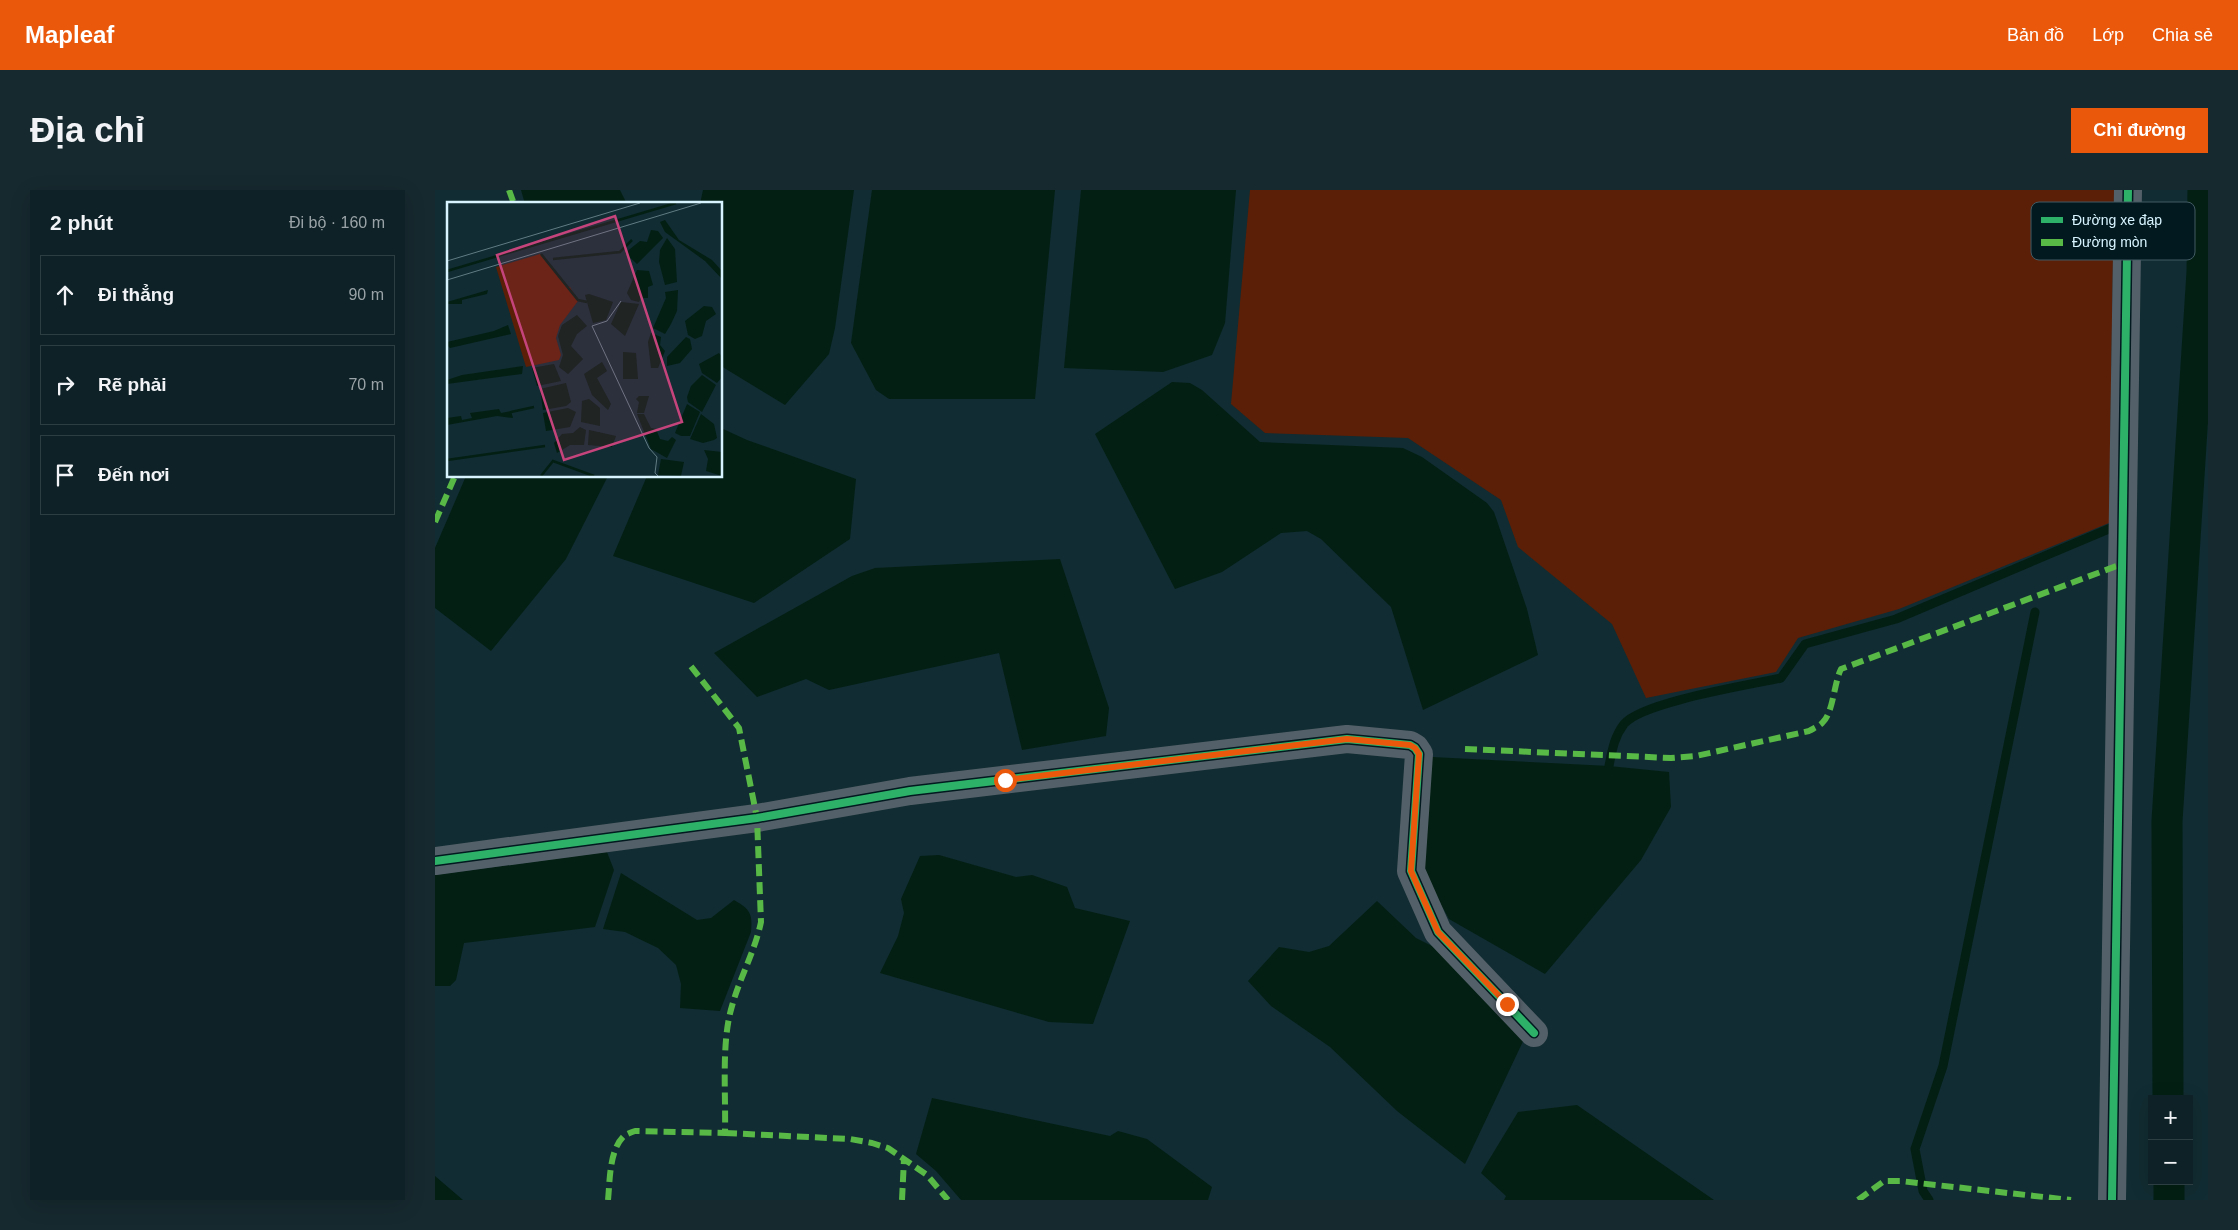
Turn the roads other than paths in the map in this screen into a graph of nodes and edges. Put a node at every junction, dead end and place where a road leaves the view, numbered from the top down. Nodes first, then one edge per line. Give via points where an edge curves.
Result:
1 (2127, 260) edge
2 (435, 861) edge
3 (1534, 1033) dead end
4 (2112, 1200) edge

1 - 4 street
2 - 3 street via 757,818 910,791 1347,739 1410,745 1419,754 1411,871 1438,932

